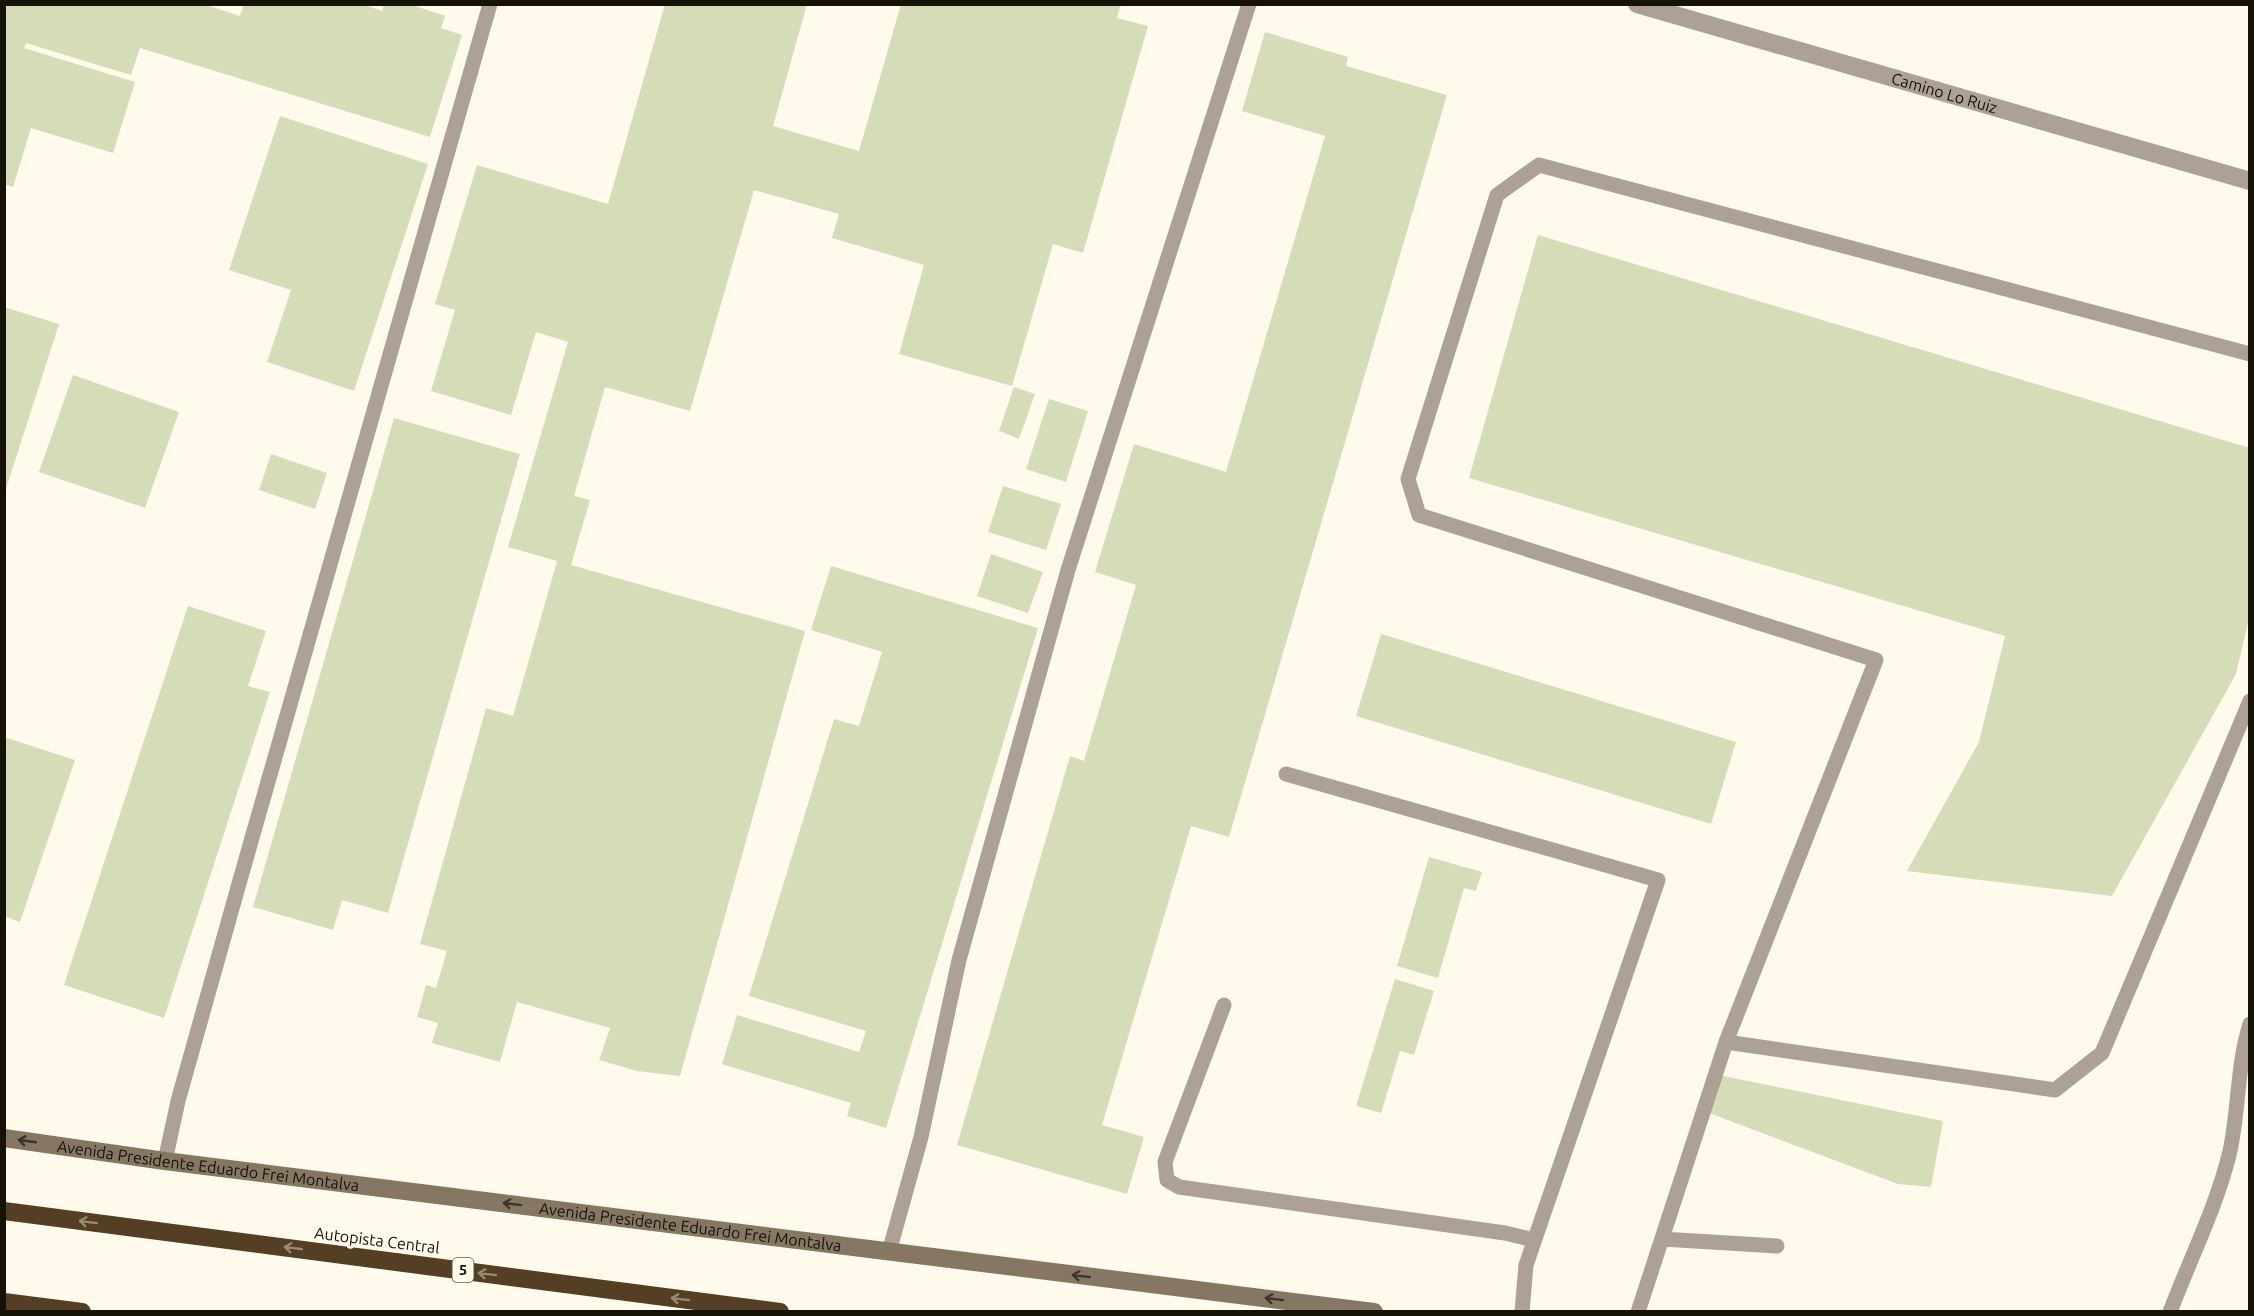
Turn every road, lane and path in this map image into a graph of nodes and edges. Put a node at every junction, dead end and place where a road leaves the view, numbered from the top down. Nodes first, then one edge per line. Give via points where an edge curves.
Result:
1 (490, 4) edge
2 (1249, 4) edge
3 (1637, 4) edge
4 (2250, 181) edge
5 (2250, 354) edge
6 (2250, 701) edge
7 (1286, 774) dead end
8 (1224, 1005) dead end
9 (2250, 1024) edge
10 (1726, 1042) junction
11 (2246, 1055) edge
12 (4, 1138) edge
13 (165, 1161) junction
14 (4, 1211) edge
15 (1662, 1239) junction
16 (1534, 1240) junction
17 (1777, 1245) dead end
18 (890, 1252) junction
19 (4, 1302) edge
20 (82, 1311) edge
21 (780, 1311) edge
22 (1374, 1311) edge
23 (1522, 1311) edge
24 (1638, 1311) edge
25 (2170, 1311) edge

1 - 13 lane via 178,1101
2 - 18 lane via 1068,570 959,960 921,1137
3 - 4 street, Camino Lo Ruiz
5 - 10 lane via 1539,165 1497,195 1408,479 1419,515 1876,660
6 - 10 lane via 2102,1053 2055,1090
7 - 16 lane via 1658,880
8 - 16 lane via 1165,1162 1167,1180 1179,1187
9 - 11 lane
10 - 15 lane
11 - 25 lane via 2223,1178
13 -> 12 main road, Avenida Presidente Eduardo Frei Montalva
18 -> 13 main road, Avenida Presidente Eduardo Frei Montalva
21 -> 14 highway, Autopista Central / 5
15 - 17 lane
15 - 24 lane
16 - 23 lane via 1526,1265
22 -> 18 main road, Avenida Presidente Eduardo Frei Montalva
19 - 20 highway

